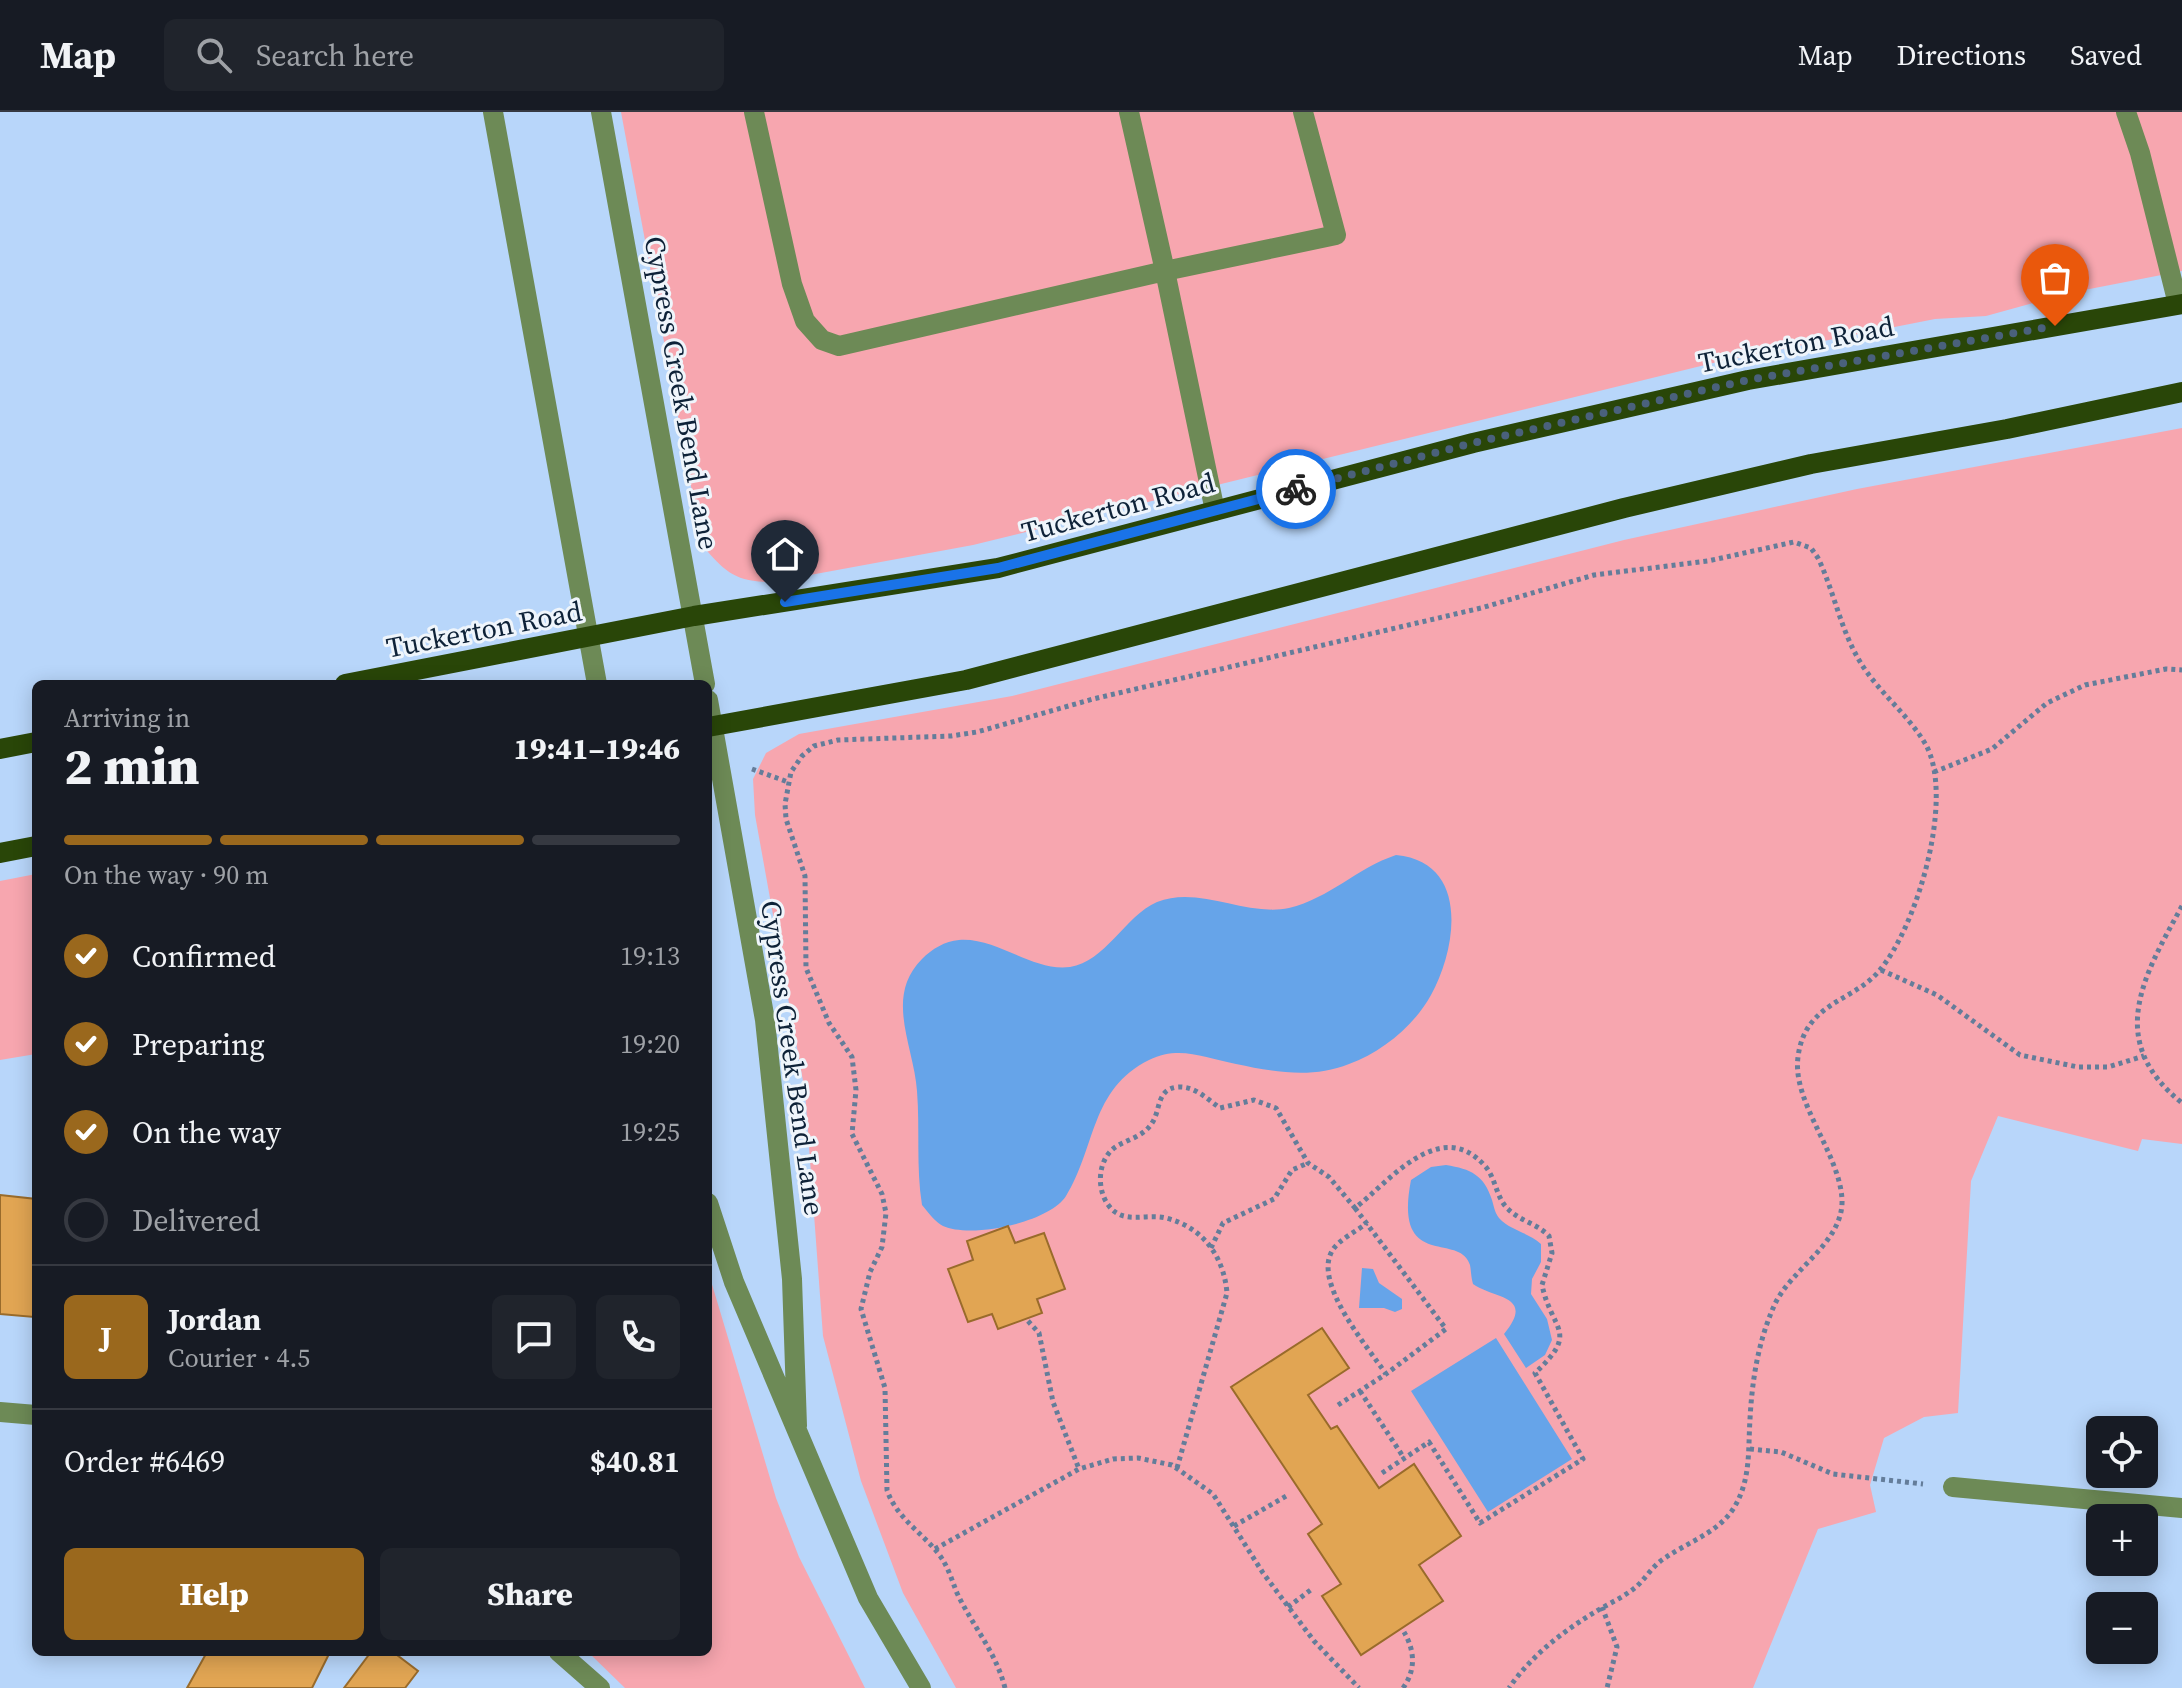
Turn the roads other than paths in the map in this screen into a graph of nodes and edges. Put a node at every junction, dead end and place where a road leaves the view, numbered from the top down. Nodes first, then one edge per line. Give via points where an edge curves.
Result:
1 (493, 112) edge
2 (601, 112) edge
3 (754, 112) edge
4 (1129, 112) edge
5 (1303, 112) edge
6 (2126, 112) edge
7 (1165, 271) junction
8 (2180, 304) edge
9 (2182, 392) edge
10 (1215, 511) junction
11 (694, 616) junction
12 (590, 638) junction
13 (366, 680) edge
14 (596, 680) edge
15 (704, 680) edge
16 (712, 726) edge
17 (712, 737) edge
18 (32, 743) edge
19 (0, 749) edge
20 (32, 847) edge
21 (0, 853) edge
22 (712, 1215) edge
23 (0, 1412) edge
24 (32, 1415) edge
25 (797, 1426) junction
26 (1953, 1487) road end
27 (2182, 1508) edge
28 (564, 1656) edge
29 (600, 1688) edge
30 (921, 1688) edge

1 - 12 street
2 - 11 street, Cypress Creek Bend Lane
3 - 7 street via 792,284 805,321 822,340 839,346
4 - 7 street
5 - 7 street via 1336,235
6 - 8 street
7 - 10 street
8 - 10 main road, Tuckerton Road via 1748,380 1473,443
9 - 16 main road via 1811,464 966,680
10 - 11 main road, Tuckerton Road via 998,568
11 - 12 main road, Tuckerton Road
11 - 15 street, Cypress Creek Bend Lane
12 - 13 main road, Tuckerton Road
12 - 14 street
17 - 25 street, Cypress Creek Bend Lane via 765,1020 790,1247
18 - 19 main road
20 - 21 main road
22 - 25 street, Cypress Creek Bend Lane via 734,1282
23 - 24 street
25 - 30 street, Cypress Creek Bend Lane via 868,1598
26 - 27 street
28 - 29 street

